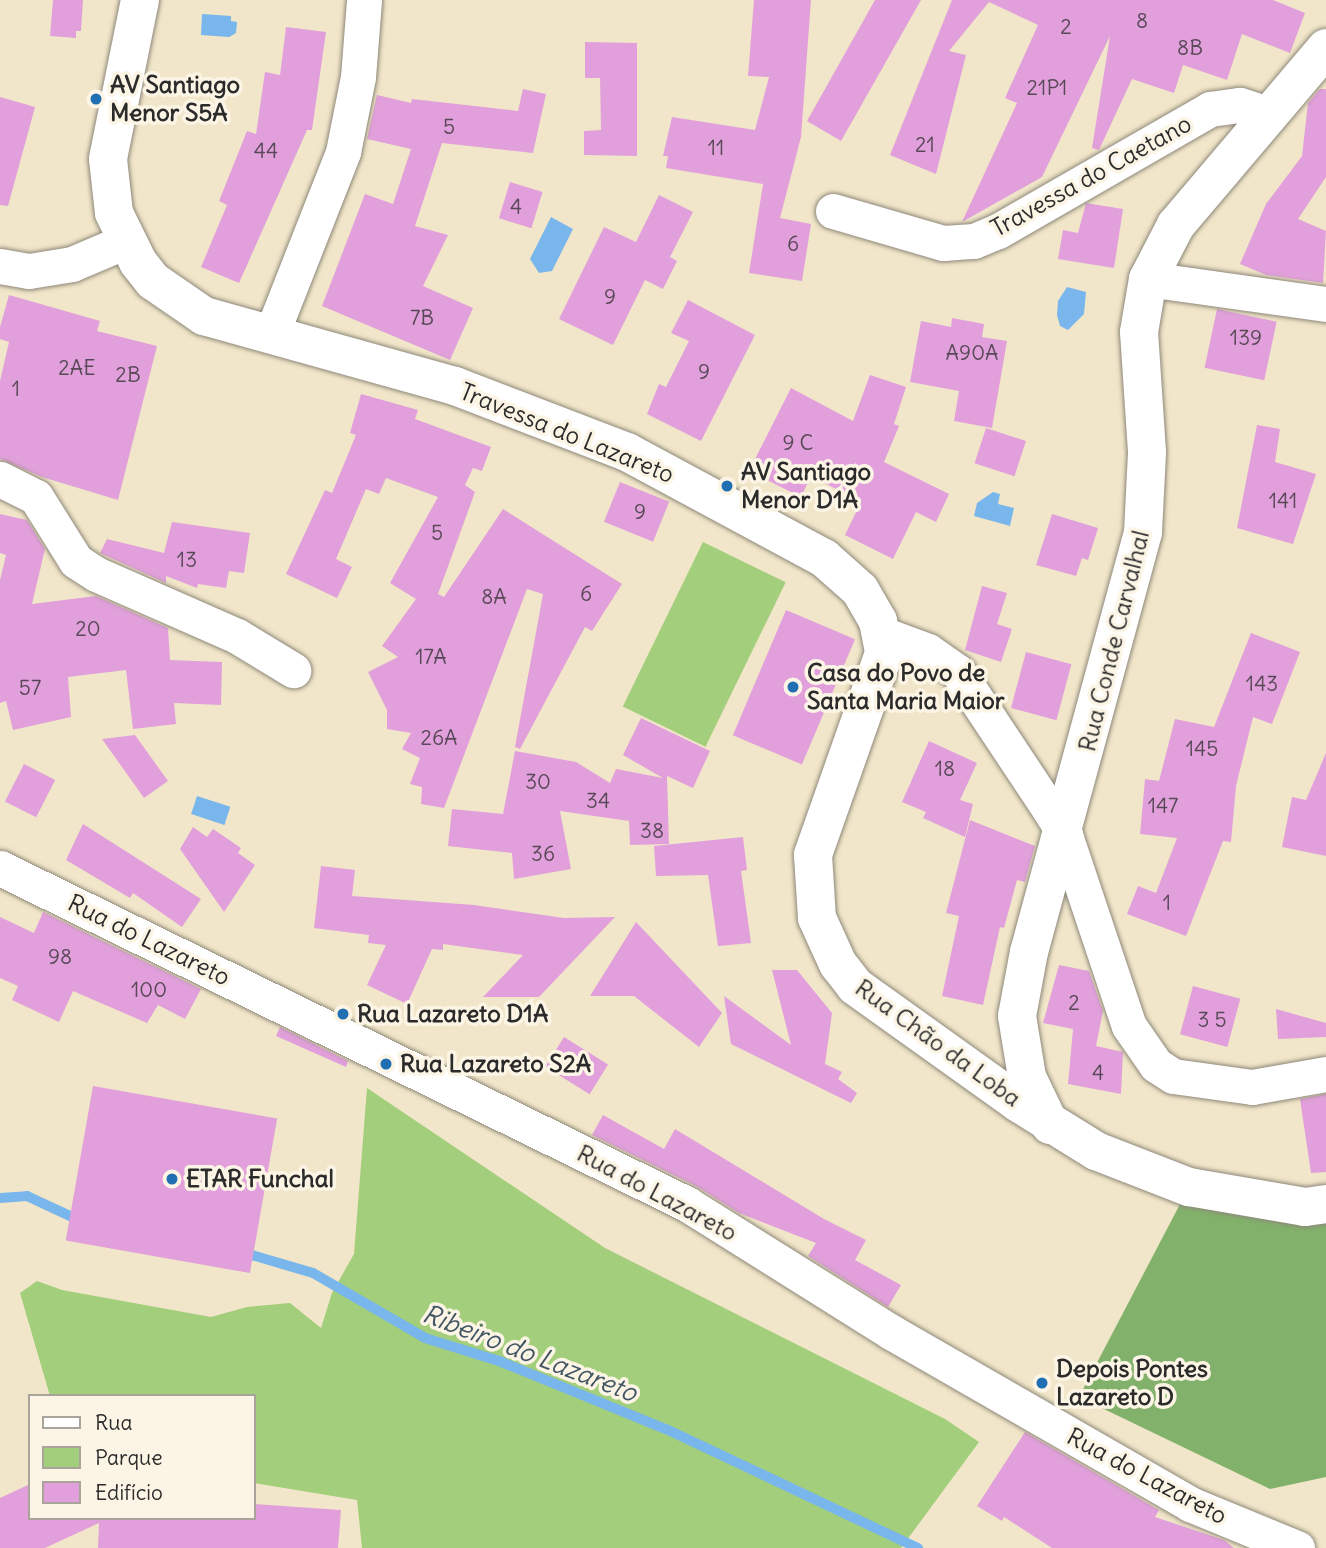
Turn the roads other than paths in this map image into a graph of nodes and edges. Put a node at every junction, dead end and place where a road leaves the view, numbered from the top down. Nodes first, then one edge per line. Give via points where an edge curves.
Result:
1 (139, 0) edge
2 (365, 0) edge
3 (1326, 48) edge
4 (1267, 114) junction
5 (833, 211) dead end
6 (126, 241) junction
7 (0, 266) edge
8 (1148, 279) junction
9 (1326, 304) edge
10 (271, 335) junction
11 (0, 479) edge
12 (882, 634) junction
13 (293, 670) dead end
14 (1065, 835) junction
15 (0, 868) edge
16 (1018, 1036) junction
17 (961, 1064) junction
18 (1326, 1074) edge
19 (1051, 1125) junction
20 (1326, 1204) edge
21 (1297, 1548) edge

1 - 6 main road, Travessa do Lazareto via 108,159 114,213
2 - 10 street via 358,78 342,152
3 - 4 main road, Rua Conde Carvalhal
4 - 5 street, Travessa do Caetano via 1240,105 1210,109 974,241 943,243
4 - 8 main road, Rua Conde Carvalhal via 1176,225
6 - 7 street via 72,264 29,271
6 - 10 main road, Travessa do Lazareto via 138,262 172,298 204,316
8 - 9 street
8 - 14 main road, Rua Conde Carvalhal via 1139,332 1147,452 1143,532
10 - 12 main road, Travessa do Lazareto via 455,386 627,452 824,558 860,590
11 - 13 street via 36,497 76,561 237,636
12 - 14 street via 928,651 958,672
12 - 17 main road, Rua Chão da Loba via 881,671 816,839 812,895 826,940 855,986
14 - 16 main road, Rua Conde Carvalhal via 1030,953
14 - 18 street via 1129,1026 1156,1065 1173,1076 1252,1087
15 - 21 street, Rua do Lazareto via 687,1204 891,1332 1190,1504
16 - 17 main road via 1000,1051
16 - 19 main road, Rua Conde Carvalhal via 1027,1077
17 - 19 main road, Rua Chão da Loba
19 - 20 main road via 1096,1151 1189,1186 1306,1208

